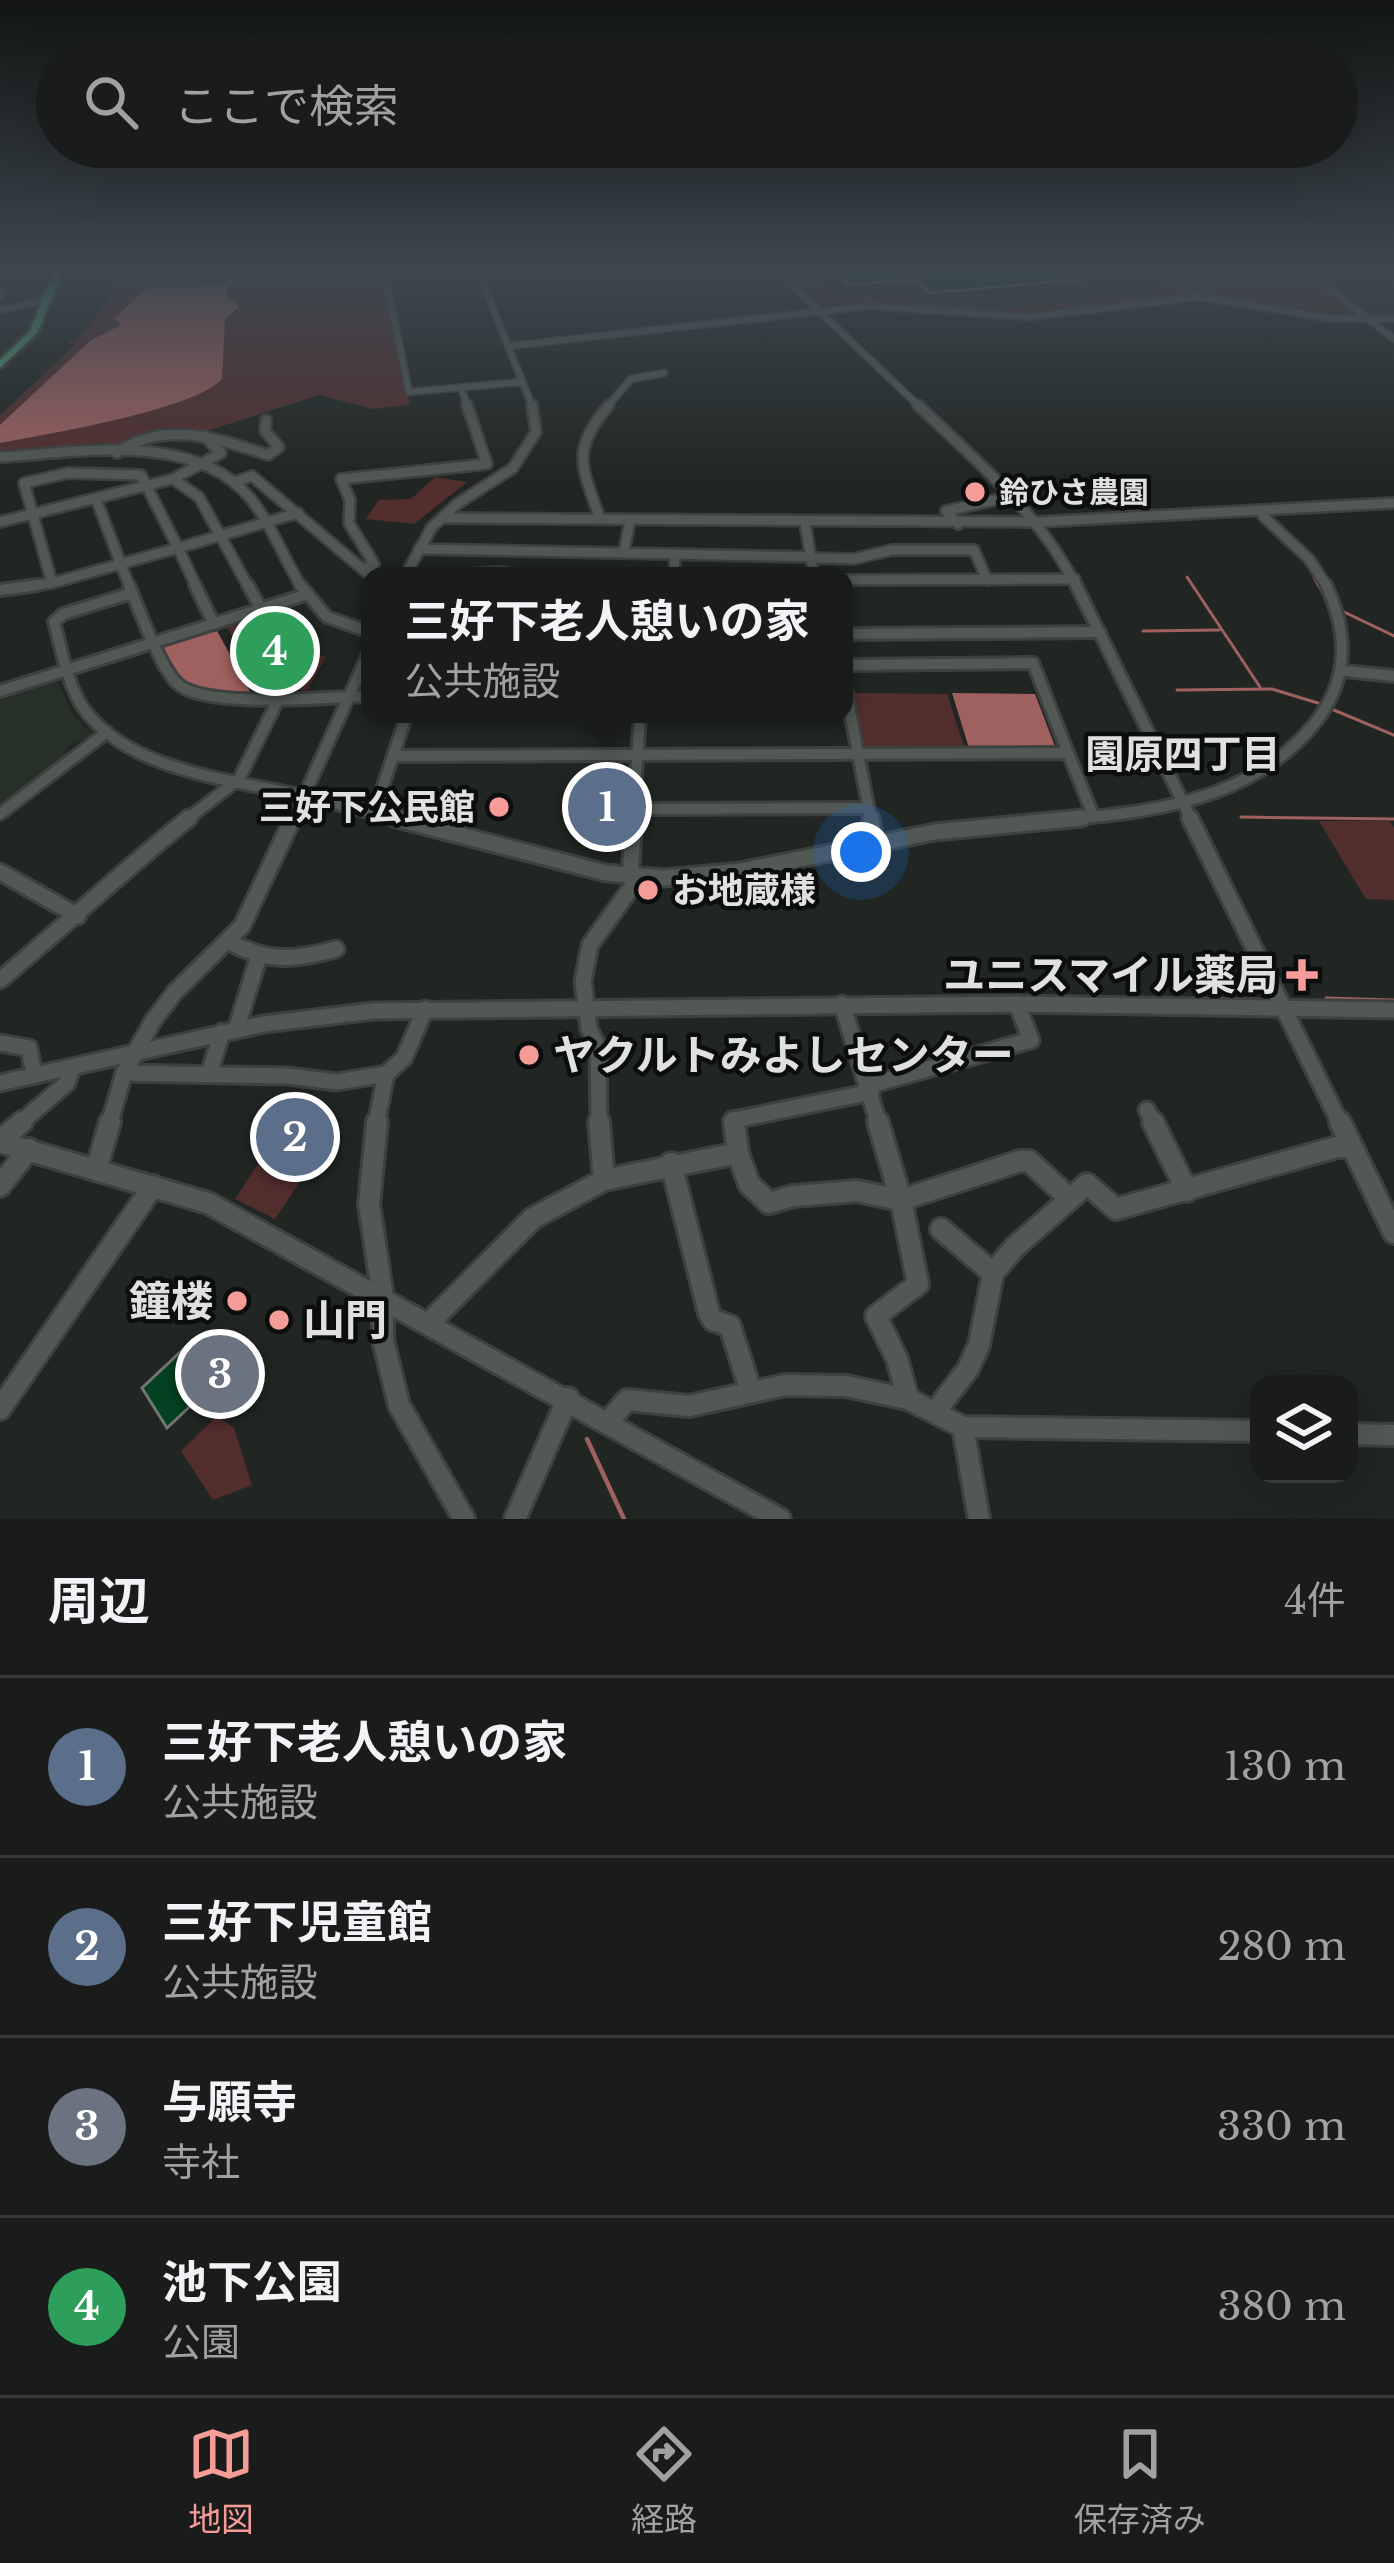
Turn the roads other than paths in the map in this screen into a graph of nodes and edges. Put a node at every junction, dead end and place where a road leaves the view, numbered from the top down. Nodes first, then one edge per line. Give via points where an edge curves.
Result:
1 (26, 340) edge
2 (399, 340) edge
3 (506, 340) edge
4 (561, 340) edge
5 (849, 340) edge
6 (509, 346) junction
7 (0, 365) edge
8 (664, 373) dead end
9 (522, 382) junction
10 (462, 390) junction
11 (266, 420) dead end
12 (205, 436) junction
13 (117, 453) junction
14 (0, 457) edge
15 (201, 464) junction
16 (487, 464) junction
17 (512, 468) junction
18 (173, 479) junction
19 (236, 482) junction
20 (147, 486) junction
21 (1013, 496) junction
22 (96, 499) junction
23 (1394, 503) edge
24 (298, 513) junction
25 (32, 515) junction
26 (1263, 516) junction
27 (442, 518) junction
28 (600, 519) junction
29 (629, 520) junction
30 (0, 522) edge
31 (805, 523) junction
32 (264, 524) junction
33 (958, 524) junction
34 (1038, 525) junction
35 (220, 536) junction
36 (177, 548) junction
37 (419, 549) junction
38 (624, 552) junction
39 (675, 554) junction
40 (812, 557) junction
41 (122, 564) junction
42 (368, 567) edge
43 (410, 567) edge
44 (674, 567) edge
45 (813, 567) edge
46 (361, 568) edge
47 (853, 580) edge
48 (987, 580) junction
49 (1075, 580) junction
50 (52, 583) junction
51 (0, 590) edge
52 (132, 593) junction
53 (308, 594) junction
54 (261, 609) junction
55 (214, 624) junction
56 (361, 629) edge
57 (1100, 632) junction
58 (853, 634) edge
59 (154, 643) junction
60 (853, 664) edge
61 (67, 670) junction
62 (1345, 671) junction
63 (361, 674) edge
64 (1394, 676) edge
65 (0, 691) edge
66 (280, 696) junction
67 (353, 696) junction
68 (361, 696) edge
69 (404, 723) edge
70 (640, 723) edge
71 (851, 723) edge
72 (106, 732) junction
73 (639, 754) junction
74 (858, 754) junction
75 (1067, 754) junction
76 (394, 756) junction
77 (238, 779) junction
78 (304, 796) junction
79 (1185, 803) junction
80 (637, 808) junction
81 (866, 808) junction
82 (374, 813) junction
83 (0, 814) edge
84 (1093, 815) junction
85 (875, 842) junction
86 (0, 872) edge
87 (634, 877) junction
88 (77, 916) junction
89 (230, 942) junction
90 (336, 949) dead end
91 (259, 959) junction
92 (0, 980) edge
93 (842, 1004) junction
94 (1017, 1004) junction
95 (1286, 1006) junction
96 (425, 1009) junction
97 (585, 1010) junction
98 (1394, 1010) edge
99 (229, 1031) junction
100 (0, 1043) edge
101 (138, 1051) junction
102 (72, 1067) junction
103 (124, 1073) junction
104 (209, 1074) junction
105 (386, 1074) junction
106 (34, 1075) junction
107 (0, 1083) edge
108 (869, 1089) junction
109 (1147, 1110) dead end
110 (0, 1142) edge
111 (1352, 1148) junction
112 (29, 1149) junction
113 (737, 1153) junction
114 (671, 1163) junction
115 (98, 1167) junction
116 (604, 1180) junction
117 (0, 1186) edge
118 (154, 1186) junction
119 (1187, 1191) junction
120 (1070, 1199) junction
121 (901, 1200) junction
122 (941, 1228) dead end
123 (1394, 1233) edge
124 (993, 1273) junction
125 (383, 1298) junction
126 (429, 1323) junction
127 (750, 1390) junction
128 (568, 1398) junction
129 (908, 1399) junction
130 (0, 1409) edge
131 (935, 1412) junction
132 (609, 1421) junction
133 (963, 1427) junction
134 (1250, 1431) edge
135 (1358, 1434) edge
136 (1394, 1435) edge
137 (464, 1519) edge
138 (515, 1519) edge
139 (780, 1519) edge
140 (979, 1519) edge

1 - 7 main road
2 - 10 street via 410,392
3 - 6 street
4 - 6 street
5 - 21 street
6 - 9 street
8 - 28 street via 632,379 584,433 580,459
9 - 10 street
9 - 17 street via 536,432
10 - 16 street
11 - 12 street via 279,447 268,455
12 - 13 street via 132,442
12 - 15 street via 221,453
13 - 14 street
13 - 15 street
15 - 18 street
15 - 19 street
16 - 17 street
16 - 42 street via 341,479 352,532 374,564
17 - 27 street
18 - 20 street
18 - 35 street via 199,497
19 - 24 street via 252,476
19 - 32 street
20 - 22 street
20 - 25 street via 141,475 59,474 24,484
20 - 36 street
21 - 33 street via 946,511
21 - 34 street
22 - 25 street
22 - 41 street
23 - 26 street
24 - 32 street
24 - 46 street
25 - 30 street
25 - 50 street
26 - 34 street
26 - 62 street via 1321,572 1339,606
27 - 28 street
27 - 37 street
28 - 29 street
29 - 31 street
29 - 38 street
31 - 33 street
31 - 40 street
32 - 35 street
32 - 53 street
33 - 34 street
34 - 49 street
35 - 36 street
35 - 54 street
36 - 41 street
36 - 55 street
37 - 38 street
37 - 43 street
38 - 39 street
39 - 40 street
39 - 44 street
40 - 45 street
40 - 48 street via 974,550
41 - 50 street
41 - 52 street
47 - 48 street
48 - 49 street
49 - 57 street
50 - 51 street
52 - 59 street
52 - 61 street via 54,622
53 - 54 street
53 - 56 street via 328,617
54 - 55 street
55 - 59 street
57 - 58 street
57 - 79 street
59 - 61 street
59 - 66 street via 175,683 190,692
60 - 75 street via 1033,664
61 - 65 street
61 - 72 street
62 - 64 street
62 - 79 street via 1296,751
63 - 67 street
66 - 67 street
66 - 77 street
67 - 68 street
67 - 78 street
69 - 76 street
70 - 73 street
71 - 74 street
72 - 77 street via 141,752
72 - 83 street
73 - 74 street
73 - 76 street
73 - 80 street
74 - 75 street
74 - 81 street
75 - 84 street
76 - 82 street
77 - 78 street
77 - 88 street
78 - 82 street
78 - 89 street
79 - 84 street
79 - 95 street
80 - 81 street
80 - 87 street
81 - 85 street
82 - 87 street
84 - 85 street
85 - 87 street via 714,873
86 - 88 street
87 - 97 street via 590,945
88 - 92 street
89 - 91 street
89 - 101 street via 166,1003
90 - 91 street
91 - 99 street
93 - 94 street
93 - 97 street
93 - 108 street
94 - 95 street
94 - 108 street via 1030,1040
95 - 98 street
95 - 111 street
96 - 97 street
96 - 99 street
96 - 105 street via 404,1058
97 - 116 street via 598,1047
99 - 101 street
99 - 104 street
100 - 106 street via 29,1048
101 - 102 street
101 - 103 street
102 - 106 street
102 - 110 street via 67,1083
103 - 104 street
103 - 115 street
104 - 105 street via 337,1082
105 - 125 street via 369,1204
106 - 107 street
108 - 113 street via 734,1120
108 - 121 street
109 - 119 street
110 - 112 street
111 - 119 street
111 - 123 street
112 - 115 street
112 - 117 street
113 - 114 street
113 - 121 street via 749,1184 769,1203 856,1191
114 - 116 street
114 - 127 street via 709,1312 730,1326
115 - 118 street
116 - 126 street via 533,1218
118 - 125 street via 208,1203
118 - 130 street
119 - 120 street via 1116,1209 1087,1184
120 - 121 street via 1020,1161
120 - 124 street
121 - 129 street via 918,1284 876,1316
122 - 124 street
124 - 131 street via 980,1345
125 - 126 street
125 - 137 street via 383,1340 399,1405
126 - 128 street
127 - 129 street via 846,1386
127 - 132 street via 689,1406 627,1400
128 - 132 street
128 - 138 street
129 - 131 street
131 - 133 street
132 - 139 street
133 - 134 street
133 - 140 street
135 - 136 street

